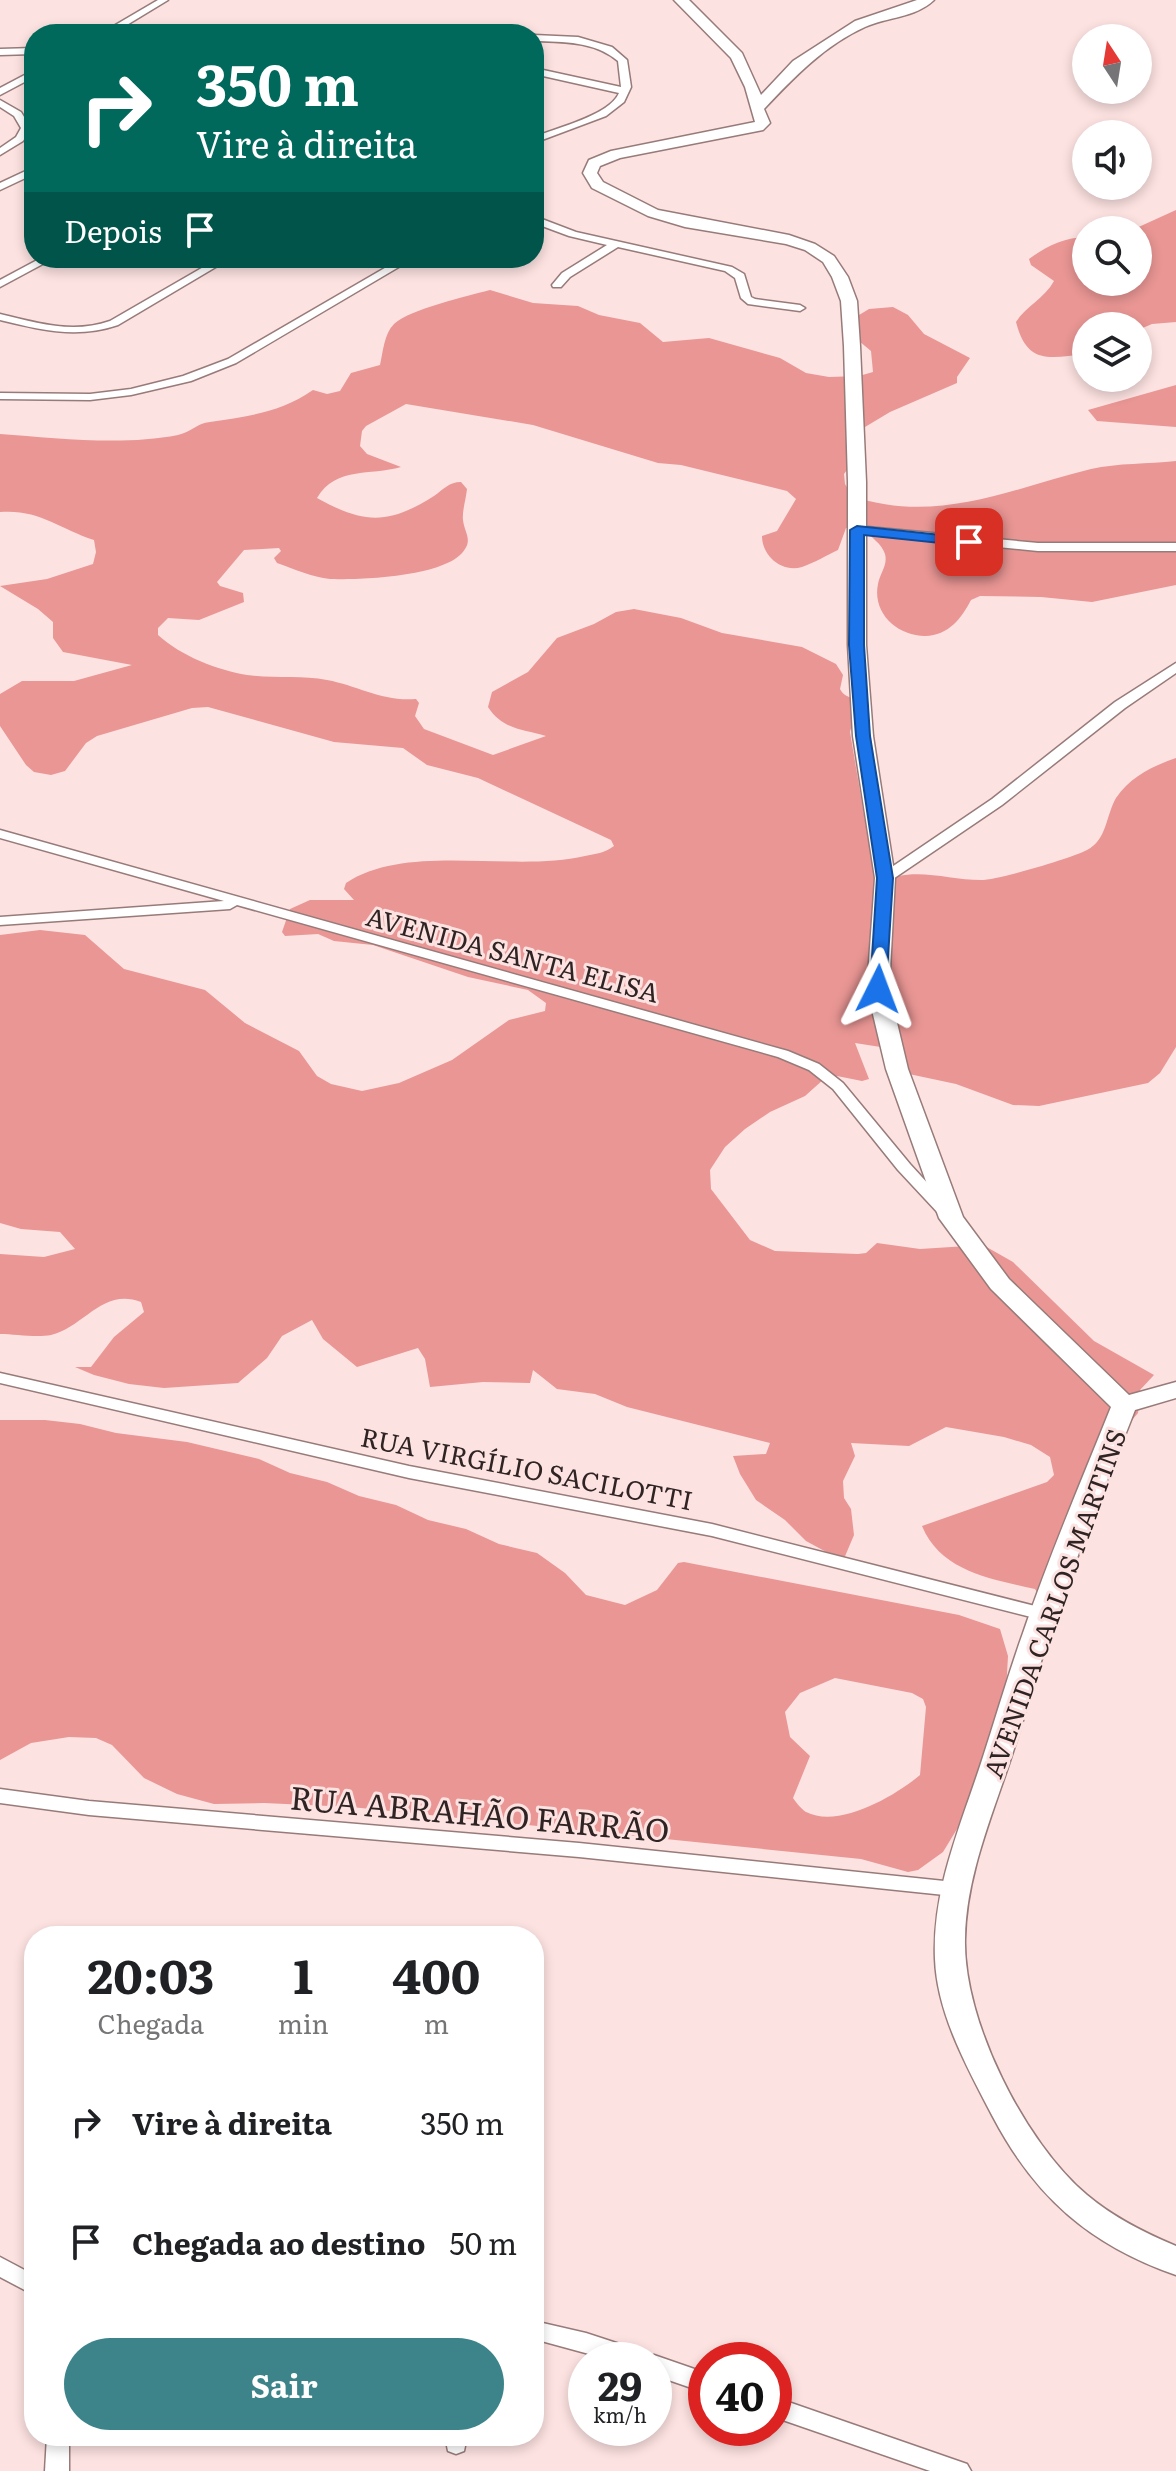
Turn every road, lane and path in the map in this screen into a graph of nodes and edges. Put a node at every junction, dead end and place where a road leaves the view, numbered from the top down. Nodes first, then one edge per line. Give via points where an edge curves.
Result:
1 (164, 0) edge
2 (681, 0) edge
3 (927, 0) edge
4 (122, 24) edge
5 (544, 38) edge
6 (24, 51) edge
7 (0, 52) edge
8 (544, 73) edge
9 (24, 79) edge
10 (625, 91) junction
11 (0, 92) edge
12 (0, 103) edge
13 (757, 108) junction
14 (24, 123) edge
15 (24, 132) edge
16 (544, 133) edge
17 (20, 139) junction
18 (24, 140) edge
19 (0, 152) edge
20 (24, 175) edge
21 (0, 187) edge
22 (544, 223) edge
23 (617, 243) junction
24 (30, 268) edge
25 (209, 268) edge
26 (392, 268) edge
27 (0, 284) edge
28 (557, 285) dead end
29 (800, 308) dead end
30 (0, 317) edge
31 (0, 396) edge
32 (857, 530) junction
33 (1176, 547) edge
34 (1176, 667) edge
35 (0, 834) edge
36 (885, 878) junction
37 (241, 904) junction
38 (0, 921) edge
39 (951, 1218) junction
40 (0, 1378) edge
41 (1176, 1390) edge
42 (1124, 1405) junction
43 (1043, 1614) junction
44 (0, 1796) edge
45 (954, 1889) junction
46 (1176, 2261) edge
47 (0, 2266) edge
48 (24, 2280) edge
49 (544, 2332) edge
50 (586, 2342) edge
51 (792, 2413) edge
52 (58, 2446) edge
53 (57, 2471) edge
54 (959, 2471) edge

1 - 4 street
2 - 13 street via 737,56
3 - 13 street, AVENIDA CARLOS MARTINS via 860,24 820,49 798,64
5 - 10 street via 578,40 615,52 622,60
6 - 7 street
8 - 10 street
9 - 11 street
10 - 16 street via 603,114
12 - 14 street
13 - 32 street, AVENIDA CARLOS MARTINS via 763,123 747,132 616,154 594,163 590,173 597,185 653,213 789,240 821,253 834,266 849,301
15 - 17 street
17 - 18 street
17 - 19 street
20 - 21 street
22 - 23 street
23 - 28 street
23 - 29 street via 728,269 742,279 749,300
24 - 27 street
25 - 30 street via 99,328 57,331
26 - 31 street via 232,361 195,376 90,397
32 - 33 street via 1038,547
32 - 36 street, AVENIDA CARLOS MARTINS via 863,736
34 - 36 street via 997,802
35 - 37 street, AVENIDA SANTA ELISA
36 - 39 street, AVENIDA CARLOS MARTINS via 878,989 897,1069
37 - 38 street
37 - 39 street, AVENIDA SANTA ELISA via 747,1043 814,1067 838,1086
39 - 42 street, AVENIDA CARLOS MARTINS via 1000,1284
40 - 43 street, RUA VIRGÍLIO SACILOTTI via 409,1472 712,1530
41 - 42 street
42 - 43 street, AVENIDA CARLOS MARTINS
43 - 45 street, AVENIDA CARLOS MARTINS
44 - 45 street, RUA ABRAHÃO FARRÃO
45 - 46 street, AVENIDA CARLOS MARTINS via 950,1962 956,1997 1011,2120 1064,2195 1137,2245
47 - 48 street
49 - 50 street
51 - 54 street
52 - 53 street

